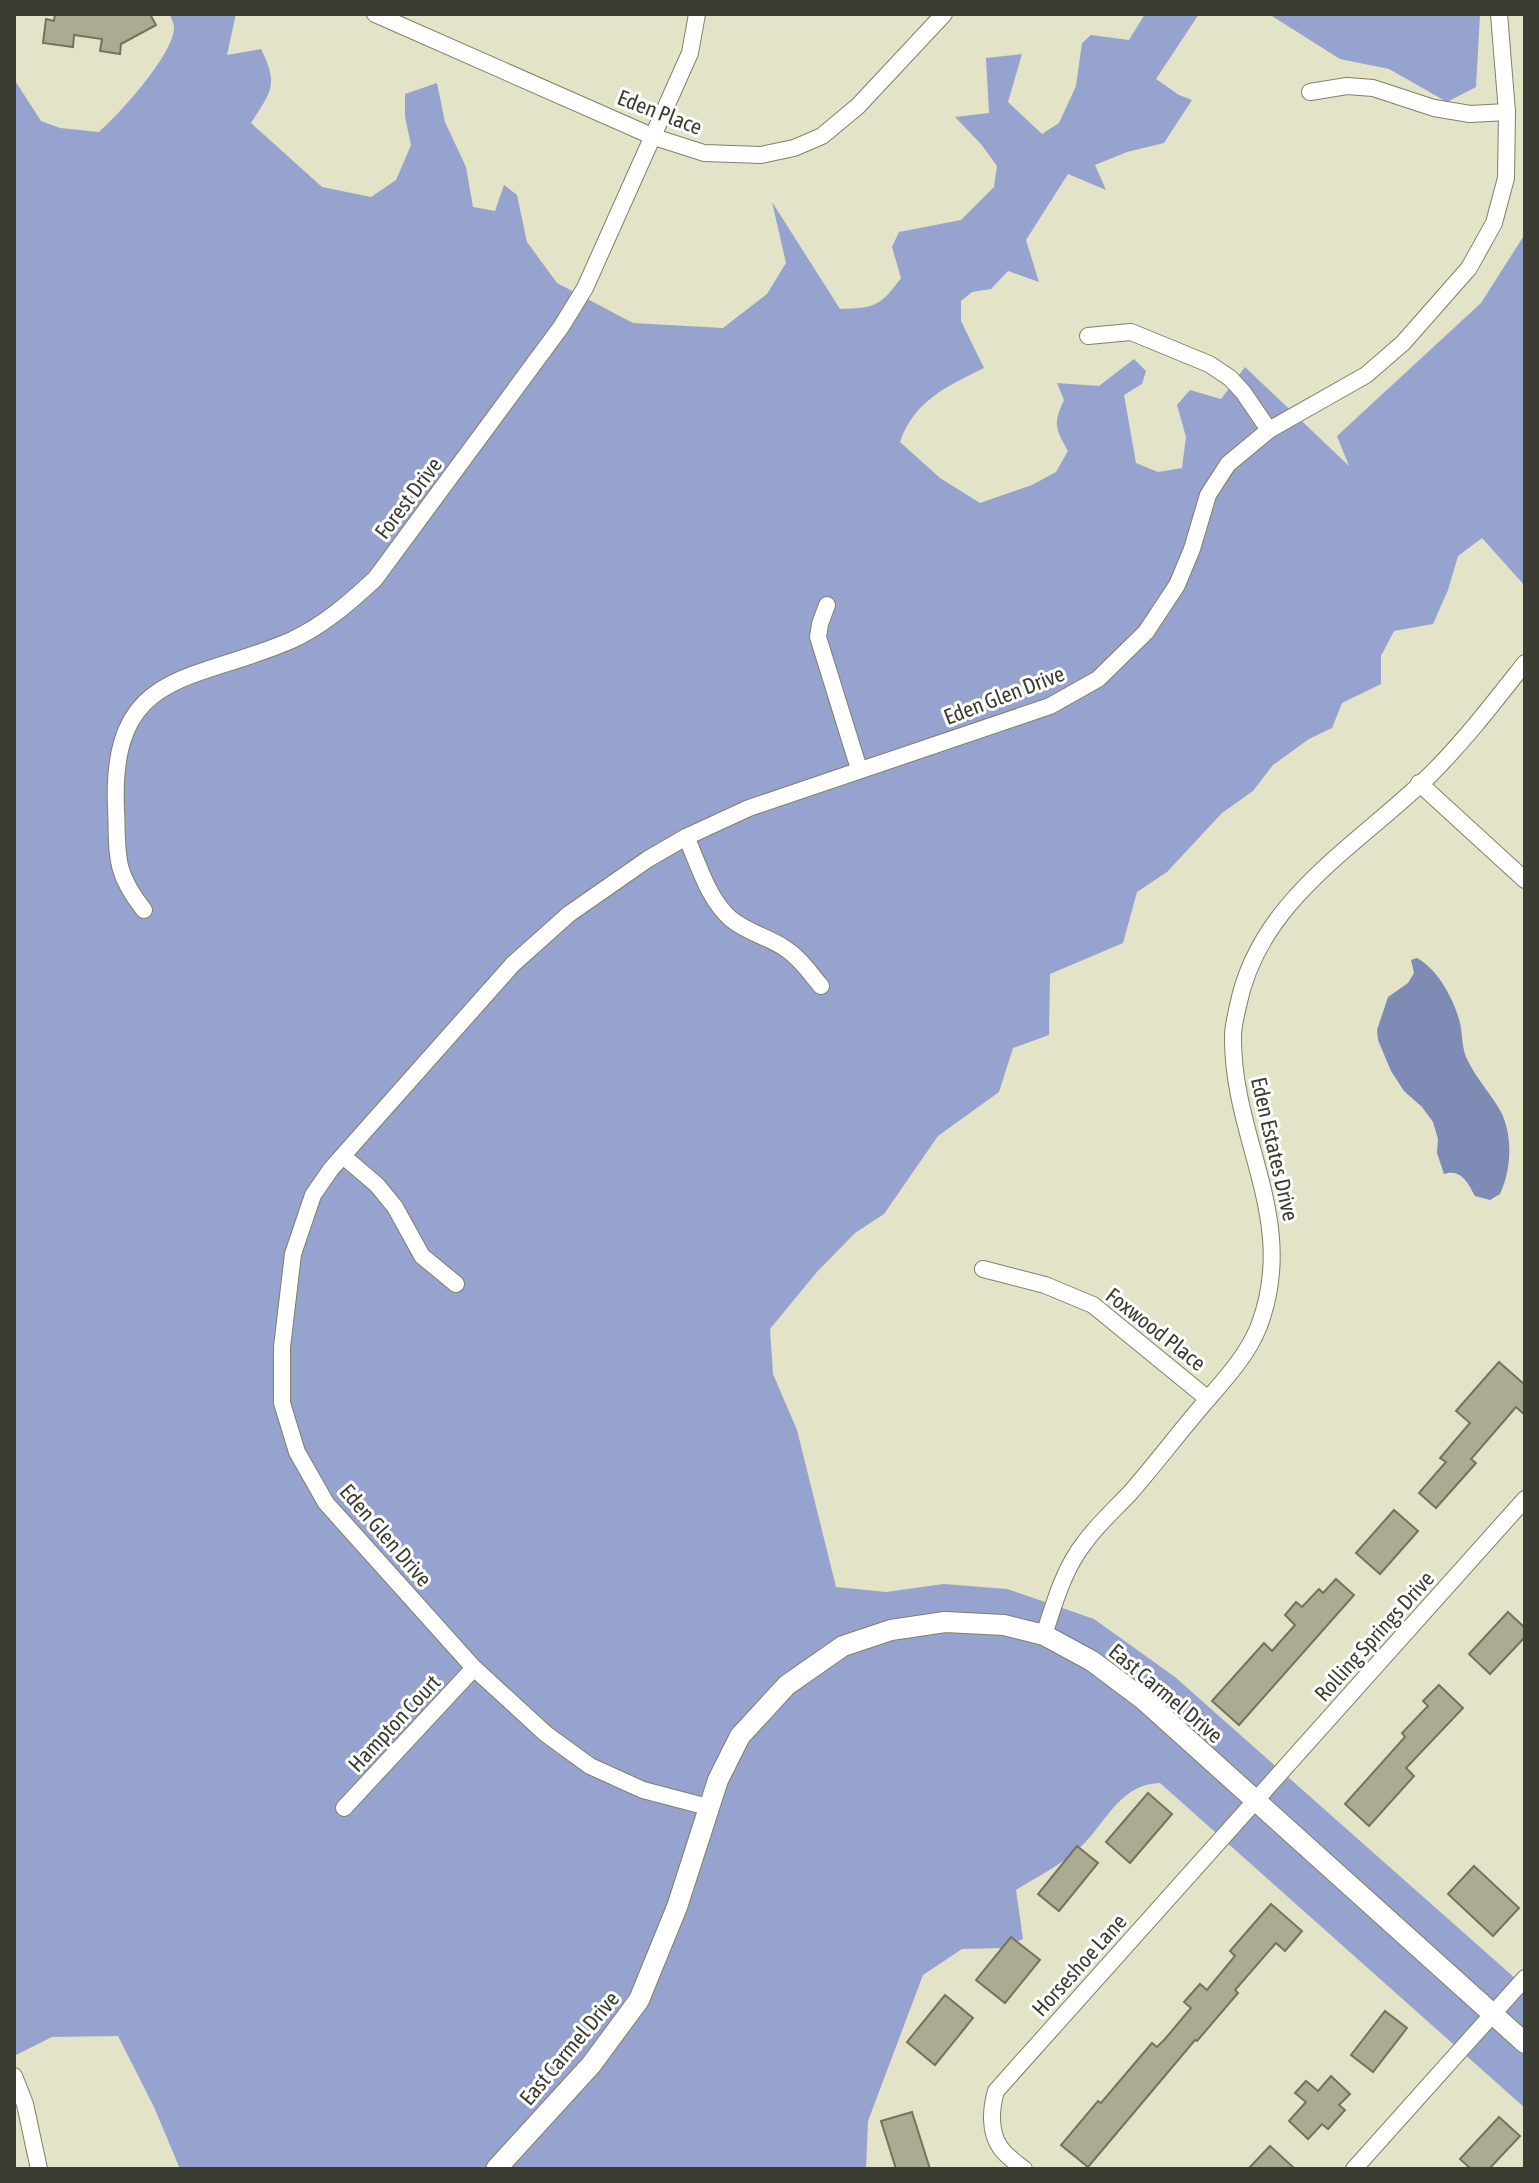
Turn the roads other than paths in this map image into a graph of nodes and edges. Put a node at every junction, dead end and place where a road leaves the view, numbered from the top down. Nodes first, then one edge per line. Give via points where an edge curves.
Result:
1 (375, 14) edge
2 (697, 14) edge
3 (944, 14) edge
4 (1499, 14) edge
5 (1310, 92) dead end
6 (1507, 112) junction
7 (654, 137) junction
8 (1088, 336) dead end
9 (1269, 430) junction
10 (827, 605) dead end
11 (1525, 663) edge
12 (859, 769) junction
13 (1419, 783) junction
14 (686, 837) junction
15 (1525, 880) edge
16 (144, 910) dead end
17 (821, 986) dead end
18 (343, 1156) junction
19 (983, 1269) dead end
20 (456, 1284) dead end
21 (1208, 1399) junction
22 (1525, 1499) edge
23 (1044, 1635) junction
24 (474, 1668) junction
25 (1255, 1801) junction
26 (708, 1807) junction
27 (344, 1808) dead end
28 (1525, 1978) edge
29 (1494, 2015) junction
30 (1525, 2043) edge
31 (14, 2076) edge
32 (39, 2169) edge
33 (496, 2169) edge
34 (1024, 2169) edge
35 (1354, 2169) edge

1 - 7 street, Eden Place
2 - 7 street, Forest Drive via 690,53
3 - 7 street, Eden Place via 858,106 822,136 794,148 761,155 704,153
4 - 6 street, Eden Glen Drive
5 - 6 street via 1373,88 1434,108 1470,114
6 - 9 street, Eden Glen Drive via 1506,178 1494,223 1469,268 1403,343 1366,375
7 - 16 street, Forest Drive via 585,288 561,327 375,579 337,613 292,640 184,676 158,692 134,717 121,741 115,787 119,869
8 - 9 street via 1131,332 1209,364 1237,385
9 - 12 street, Eden Glen Drive via 1228,464 1208,495 1177,585 1146,632 1098,679 1050,706
10 - 12 street via 818,637
11 - 13 street, Eden Estates Drive via 1483,717
12 - 14 street, Eden Glen Drive
13 - 15 street
13 - 21 street, Eden Estates Drive via 1298,893 1264,936 1242,985 1233,1033 1235,1073 1273,1238 1268,1298 1259,1328
14 - 17 street via 721,908 748,931 785,948
14 - 18 street, Eden Glen Drive via 569,914 513,964
18 - 20 street via 395,1207 422,1256
18 - 24 street, Eden Glen Drive via 313,1195 293,1254 282,1347 282,1403 297,1452 326,1503
19 - 21 street, Foxwood Place via 1045,1285 1093,1305
21 - 23 street, Eden Estates Drive via 1083,1543 1061,1583
22 - 25 street, Rolling Springs Drive
23 - 25 street, East Carmel Drive via 1092,1661 1144,1700
23 - 26 street, East Carmel Drive via 1004,1625 945,1622 891,1630 843,1646 787,1685 740,1736
24 - 26 street, Eden Glen Drive via 590,1766 643,1790
24 - 27 street, Hampton Court
25 - 29 street, East Carmel Drive
25 - 34 street, Horseshoe Lane via 996,2091 996,2139
26 - 33 street, East Carmel Drive via 677,1907 639,2000 591,2065
28 - 29 street
29 - 30 street, East Carmel Drive
29 - 35 street
31 - 32 street

